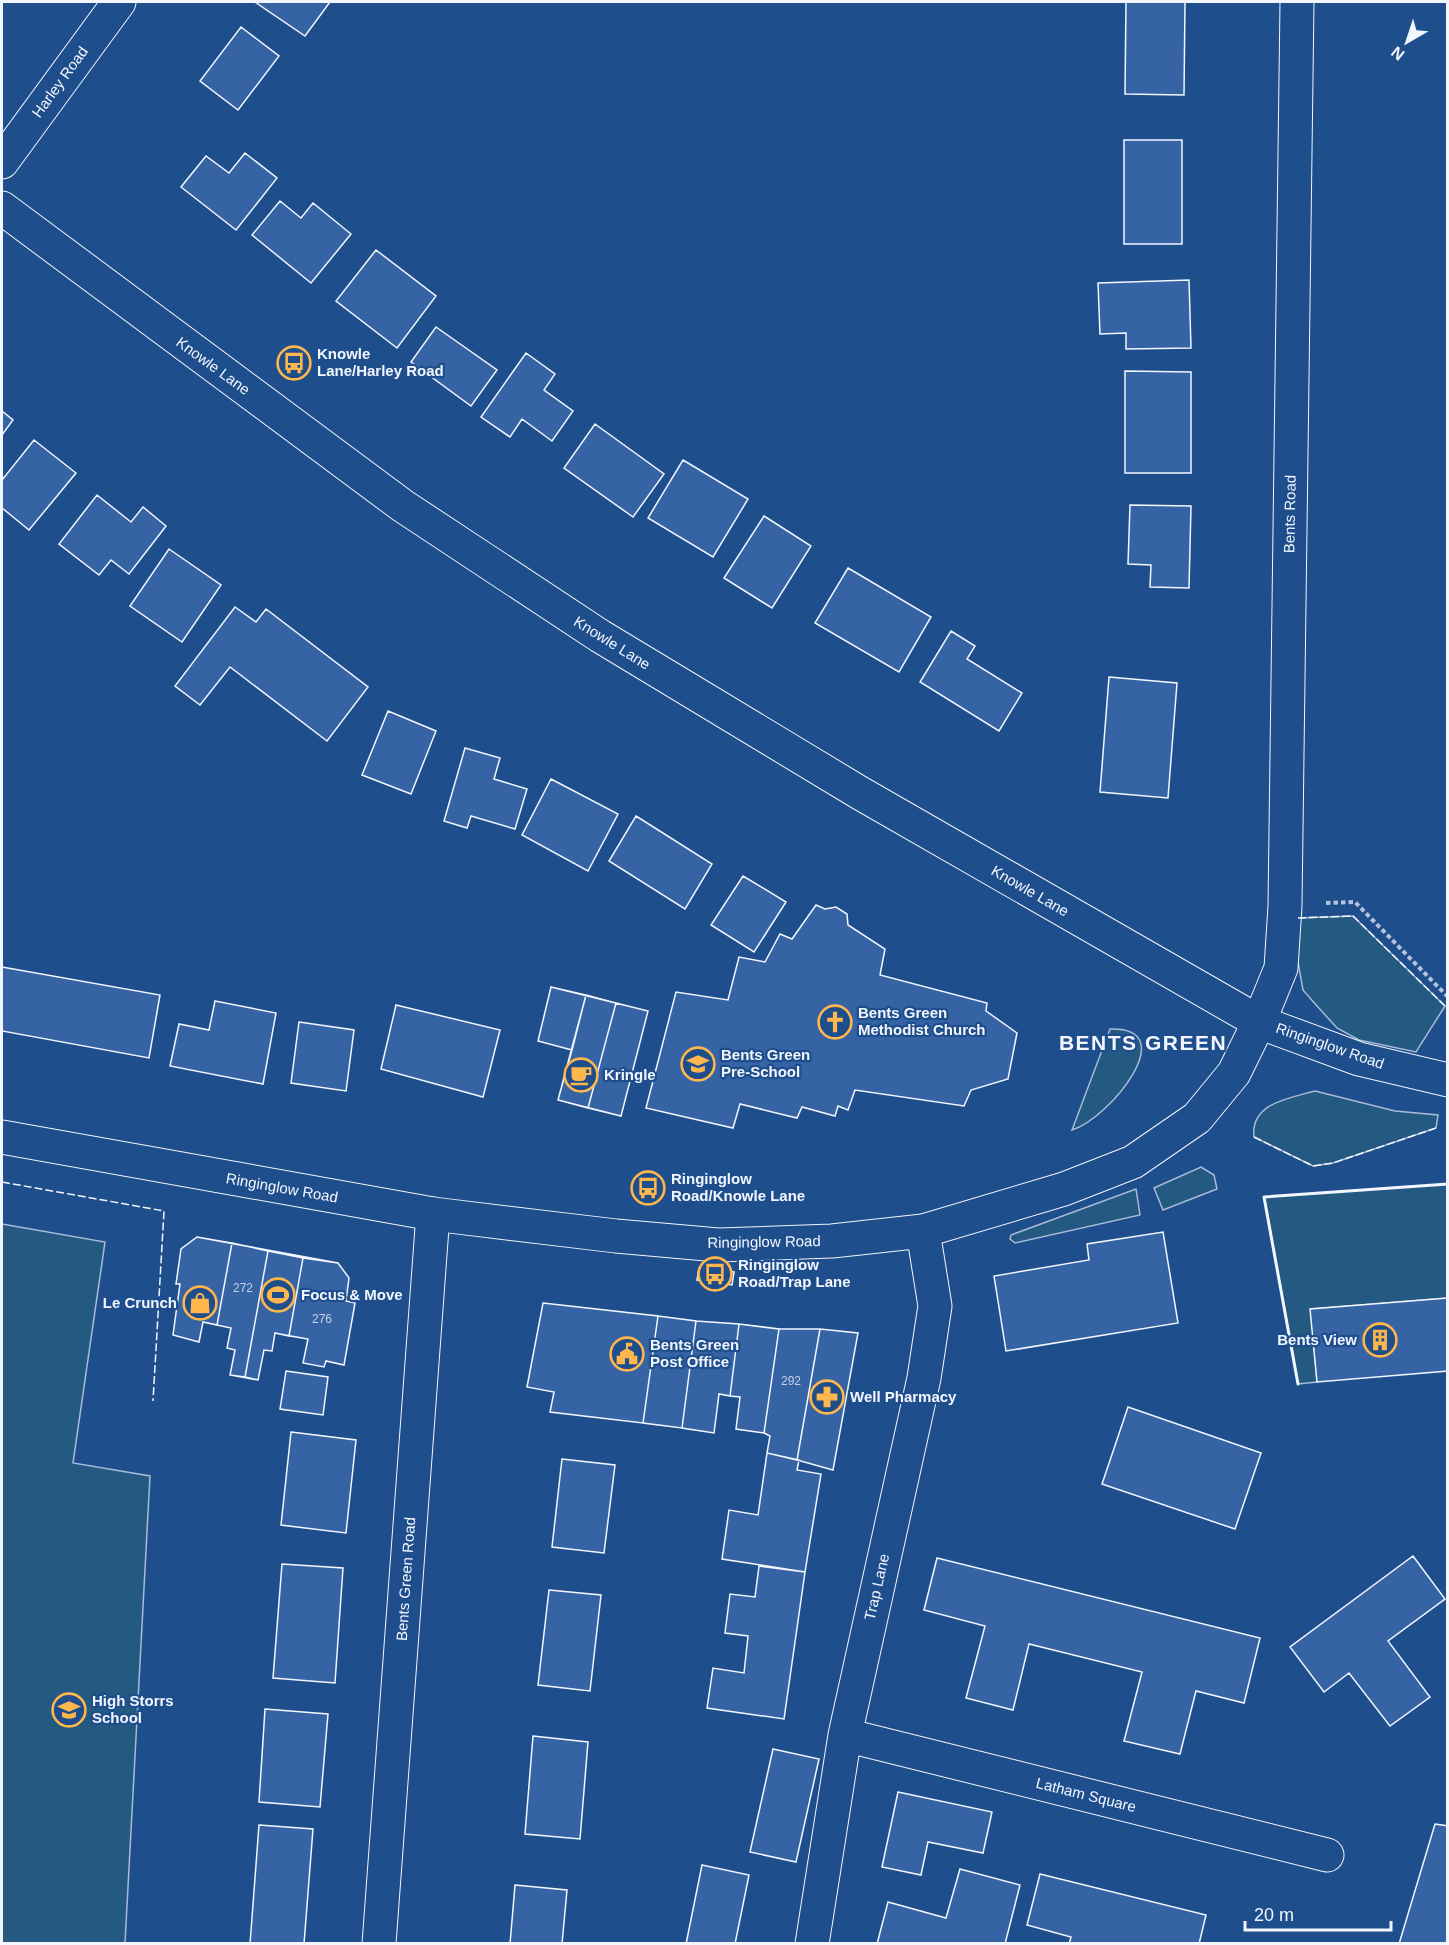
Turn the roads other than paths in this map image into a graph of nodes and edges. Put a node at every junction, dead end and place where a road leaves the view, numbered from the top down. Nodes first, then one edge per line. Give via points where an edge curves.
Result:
1 (119, 2) edge
2 (1297, 2) edge
3 (2, 162) edge
4 (2, 208) edge
5 (1259, 1022) junction
6 (1448, 1080) edge
7 (2, 1137) edge
8 (433, 1214) junction
9 (923, 1231) junction
10 (845, 1735) junction
11 (1327, 1855) dead end
12 (379, 1944) edge
13 (812, 1944) edge

1 - 3 street, Harley Road
2 - 5 street, Bents Road via 1285,906 1281,968
4 - 5 street, Knowle Lane via 403,506 600,636 860,793
5 - 6 street, Ringinglow Road via 1359,1059
5 - 9 street, Ringinglow Road via 1234,1073 1197,1118 1133,1162 1064,1189
7 - 8 street, Ringinglow Road
8 - 9 street, Ringinglow Road via 718,1245 832,1241
8 - 12 street, Bents Green Road
9 - 10 street, Trap Lane via 935,1306 924,1378
10 - 11 street, Latham Square
10 - 13 street, Trap Lane

